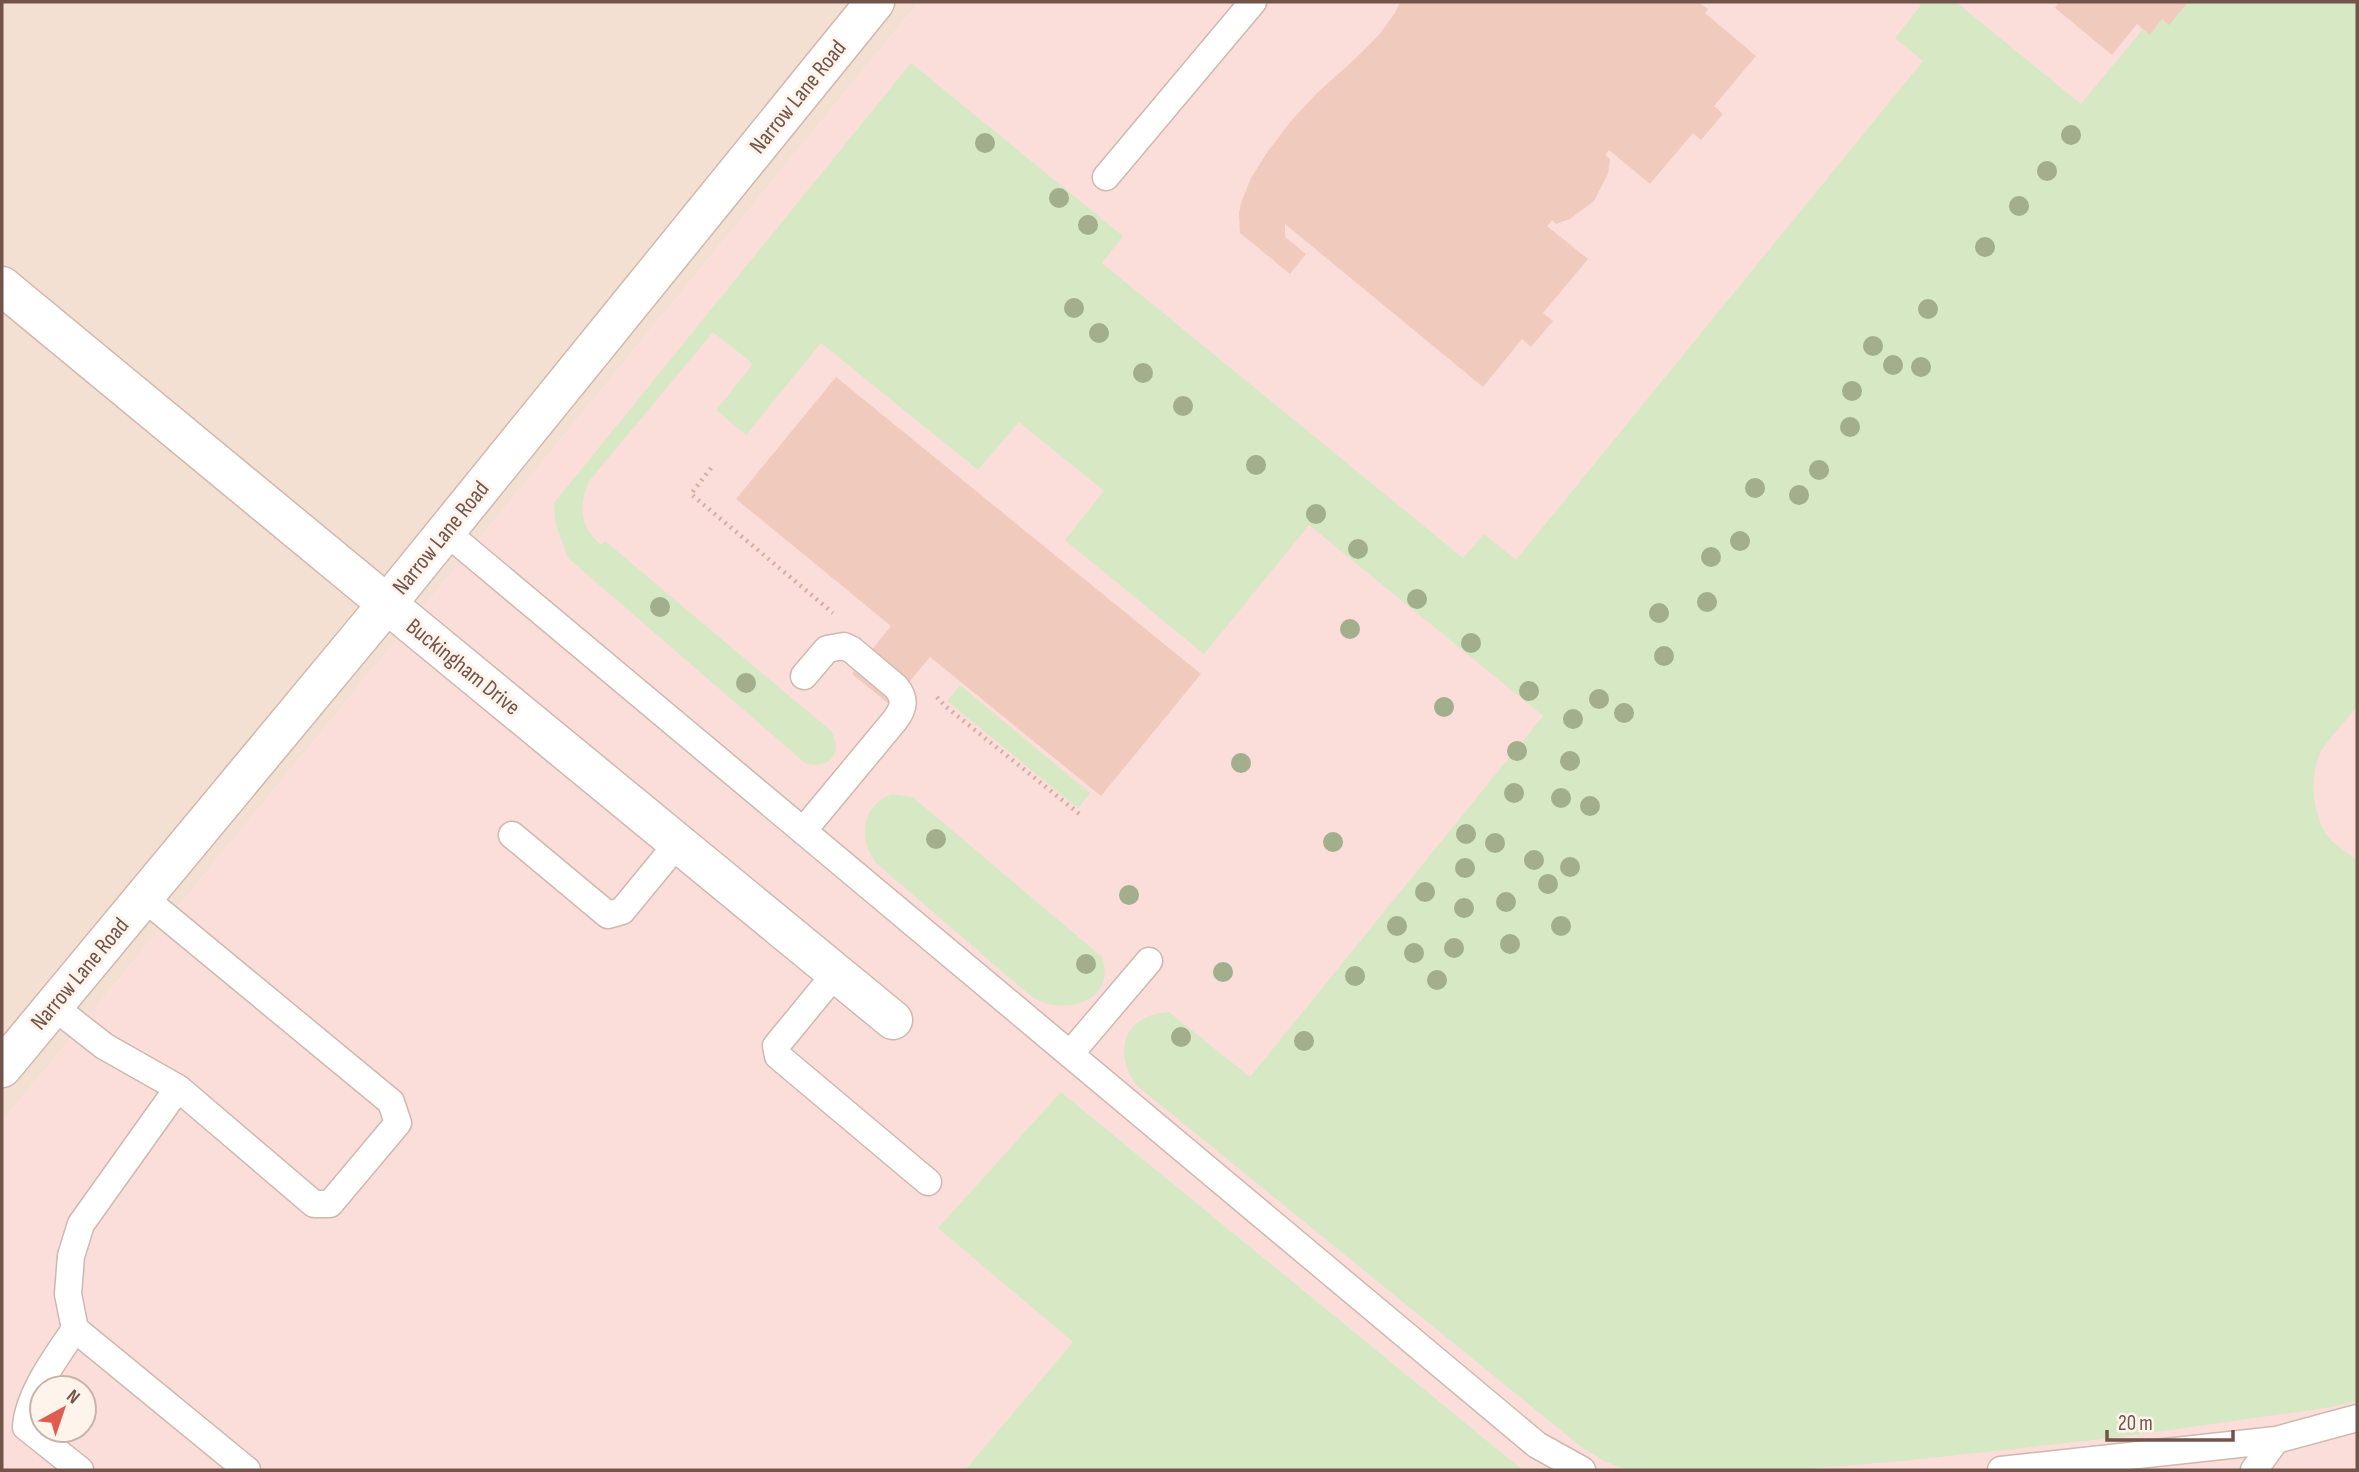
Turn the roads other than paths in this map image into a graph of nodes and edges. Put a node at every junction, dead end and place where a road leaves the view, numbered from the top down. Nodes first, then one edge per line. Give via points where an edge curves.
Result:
1 (875, 2) edge
2 (1254, 2) edge
3 (1106, 177) dead end
4 (2, 286) edge
5 (446, 532) junction
6 (387, 604) junction
7 (804, 676) dead end
8 (803, 831) junction
9 (512, 835) dead end
10 (678, 843) junction
11 (144, 898) junction
12 (1149, 961) dead end
13 (836, 973) junction
14 (53, 1006) junction
15 (893, 1020) dead end
16 (1070, 1054) junction
17 (2, 1068) edge
18 (178, 1088) junction
19 (928, 1182) dead end
20 (75, 1329) junction
21 (2357, 1418) edge
22 (2276, 1440) junction
23 (80, 1470) edge
24 (247, 1470) edge
25 (1581, 1470) edge
26 (2000, 1470) edge
27 (2254, 1470) edge

1 - 5 street, Narrow Lane Road
2 - 3 lane
4 - 6 street, Buckingham Drive
5 - 6 street, Narrow Lane Road
5 - 8 lane
6 - 10 street, Buckingham Drive
6 - 11 street, Narrow Lane Road
7 - 8 lane via 827,649 844,646 896,687 904,703
8 - 16 lane
9 - 10 lane via 608,915 622,911
10 - 13 street, Buckingham Drive
11 - 14 street, Narrow Lane Road
11 - 18 lane via 391,1102 398,1123 330,1204 314,1205
12 - 16 lane
13 - 15 street, Buckingham Drive
13 - 19 lane via 776,1046 778,1056
14 - 17 street, Narrow Lane Road
14 - 18 lane via 104,1046
16 - 25 lane via 1536,1445
18 - 20 lane via 81,1224 71,1256 68,1294
20 - 23 lane via 27,1412 26,1427
20 - 24 lane
21 - 22 lane
22 - 26 lane
22 - 27 lane

